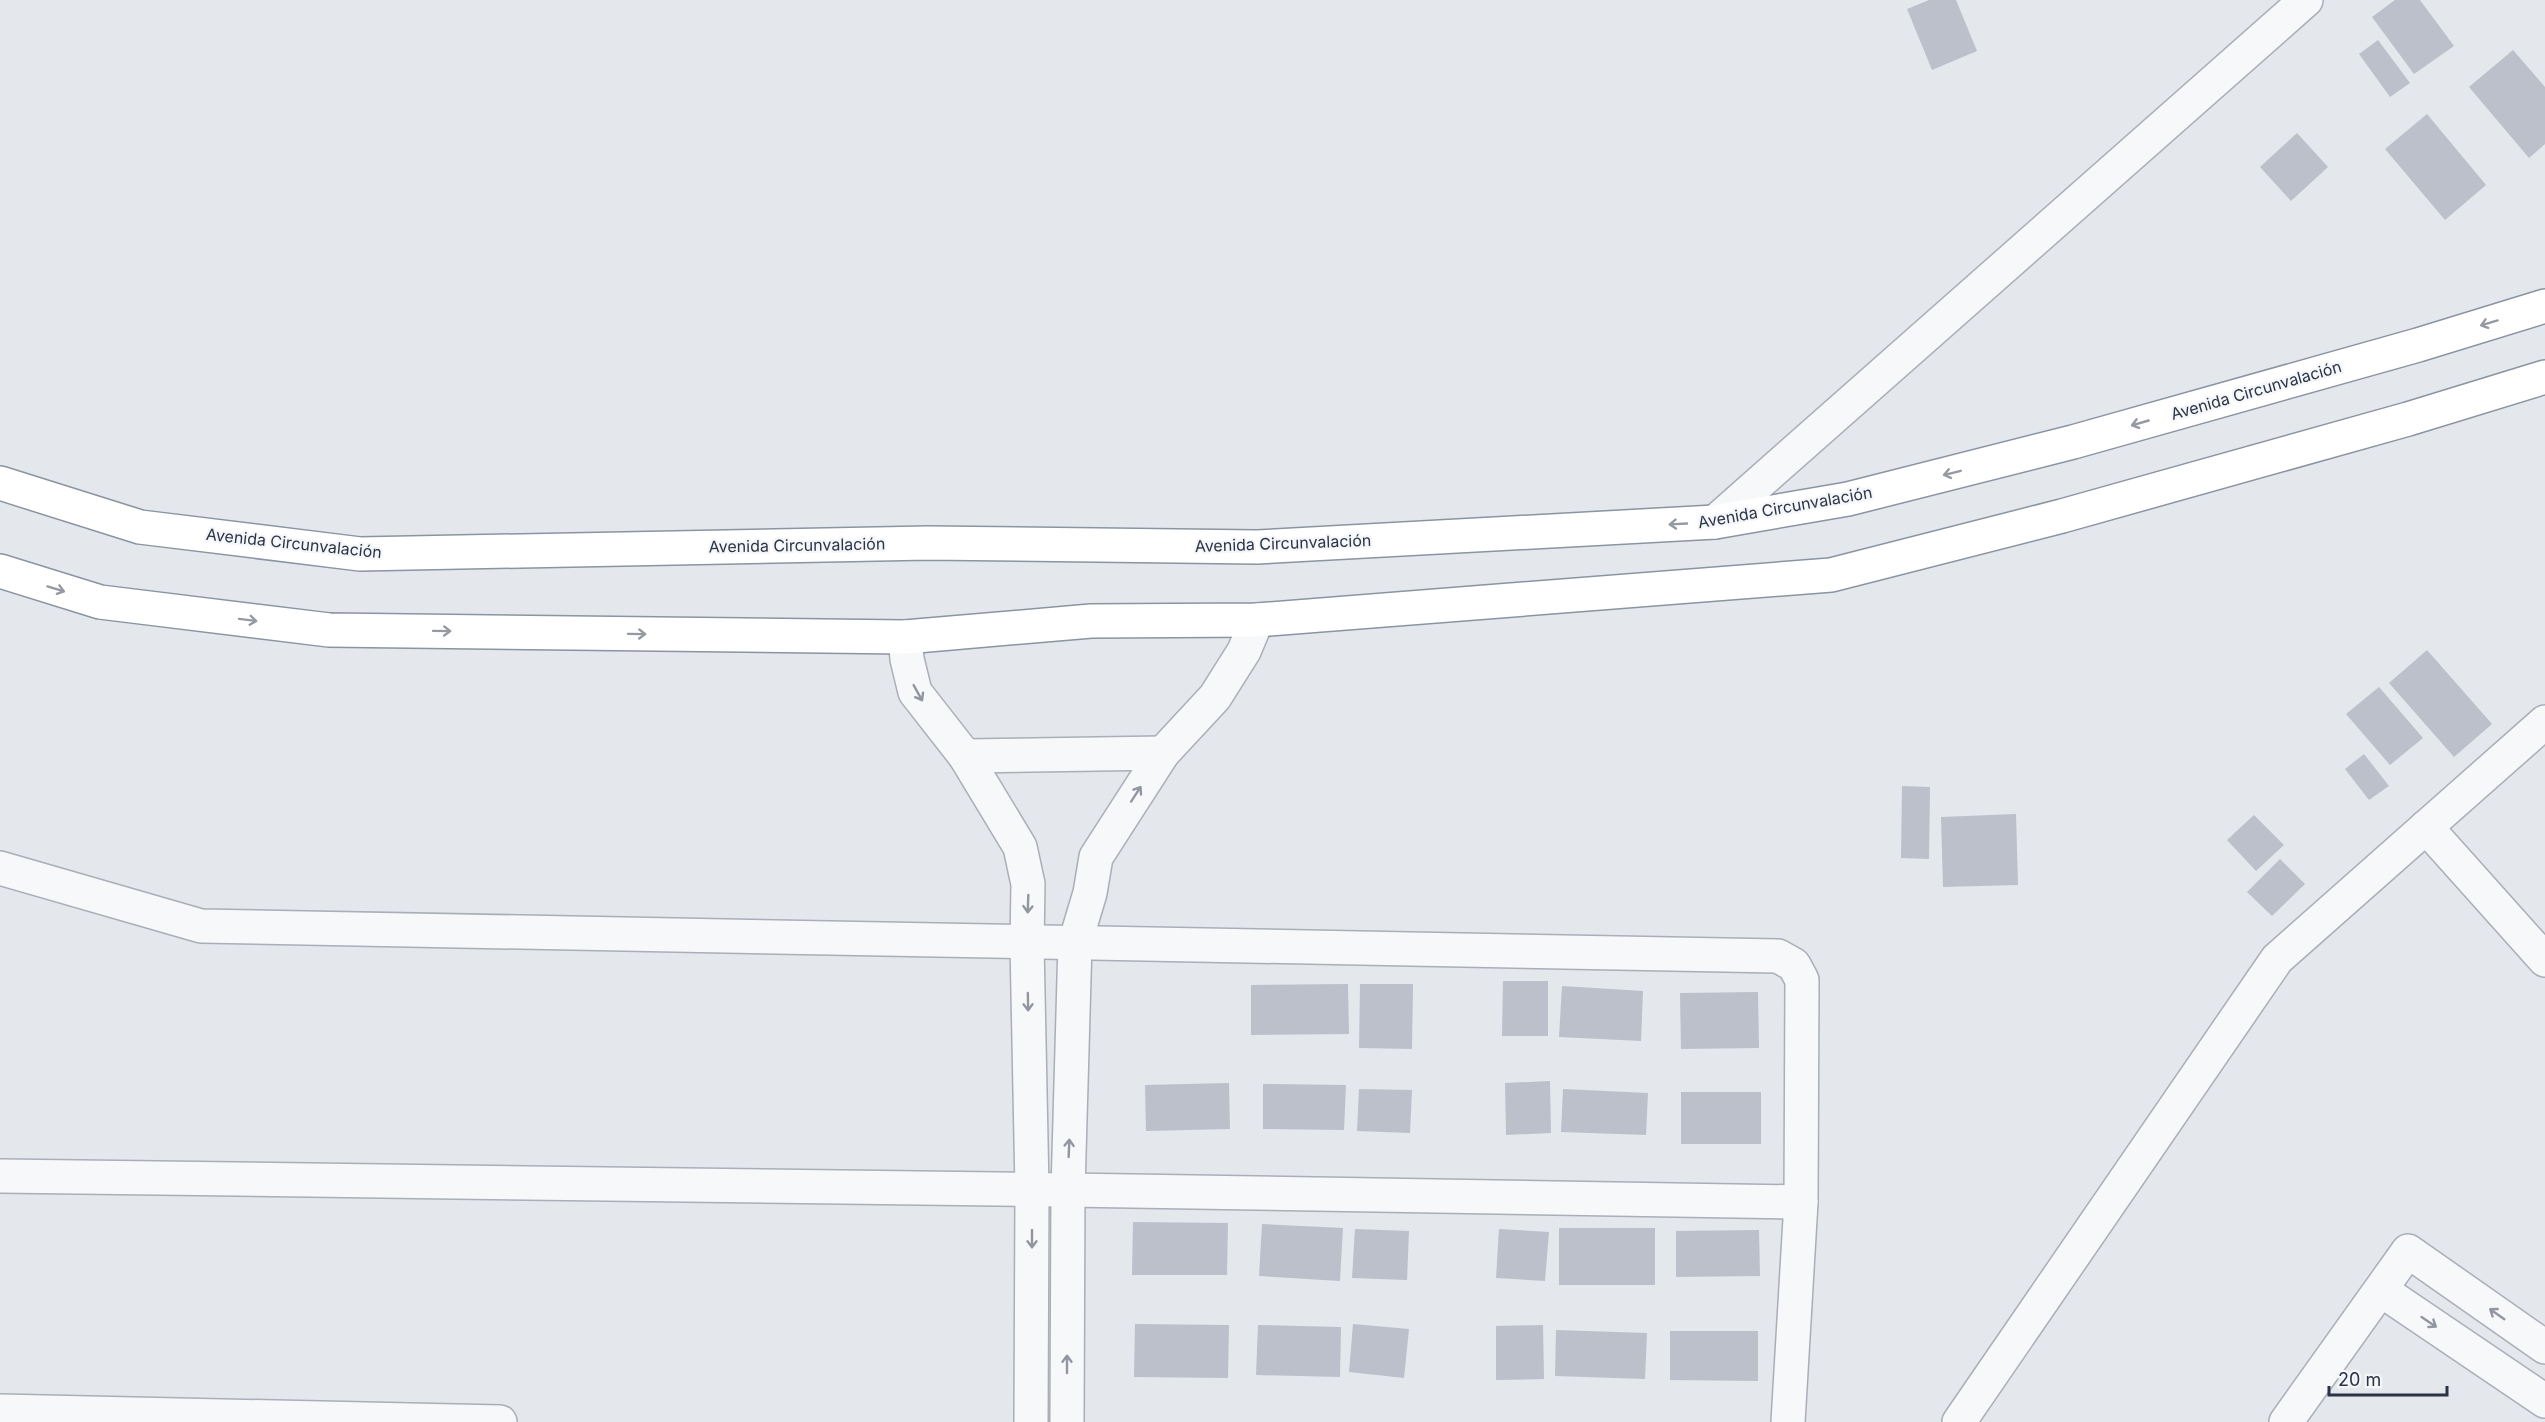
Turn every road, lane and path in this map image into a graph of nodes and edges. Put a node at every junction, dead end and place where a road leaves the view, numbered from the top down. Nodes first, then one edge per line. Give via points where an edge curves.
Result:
1 (2306, 0) edge
2 (2545, 306) edge
3 (2545, 377) edge
4 (0, 483) edge
5 (1715, 522) junction
6 (0, 572) edge
7 (1257, 620) junction
8 (905, 637) junction
9 (2545, 722) edge
10 (1163, 753) junction
11 (965, 756) junction
12 (2426, 827) junction
13 (0, 868) edge
14 (1075, 943) junction
15 (1027, 944) junction
16 (2545, 960) edge
17 (0, 1176) edge
18 (1032, 1189) junction
19 (1068, 1190) junction
20 (1801, 1202) junction
21 (2381, 1290) junction
22 (2545, 1347) edge
23 (2545, 1401) edge
24 (0, 1411) edge
25 (500, 1422) edge
26 (1031, 1422) edge
27 (1066, 1422) edge
28 (1788, 1422) edge
29 (1959, 1422) edge
30 (2286, 1422) edge

1 - 5 street
2 -> 5 highway, Avenida Circunvalación via 2073,442 1848,499
3 - 7 highway via 2062,516 1831,575
5 -> 4 highway, Avenida Circunvalación via 1257,547 928,543 360,554 140,527
6 -> 8 highway via 100,602 329,630
7 - 8 highway via 1091,621
7 - 10 street via 1244,651 1215,697
8 -> 11 street via 915,692
9 - 12 street
10 - 11 street
14 -> 10 street via 1096,856
11 -> 15 street via 1020,847 1029,884
12 - 16 street
12 - 29 street via 2277,959
13 - 15 street via 201,926
14 - 15 street
19 -> 14 street
14 - 20 street via 1778,956 1794,965 1802,980
15 -> 18 street
17 - 18 street
18 - 19 street
18 -> 26 street
19 - 20 street
27 -> 19 street
20 - 28 street
22 -> 21 street via 2408,1251
21 -> 23 street
21 - 30 street
24 - 25 street

